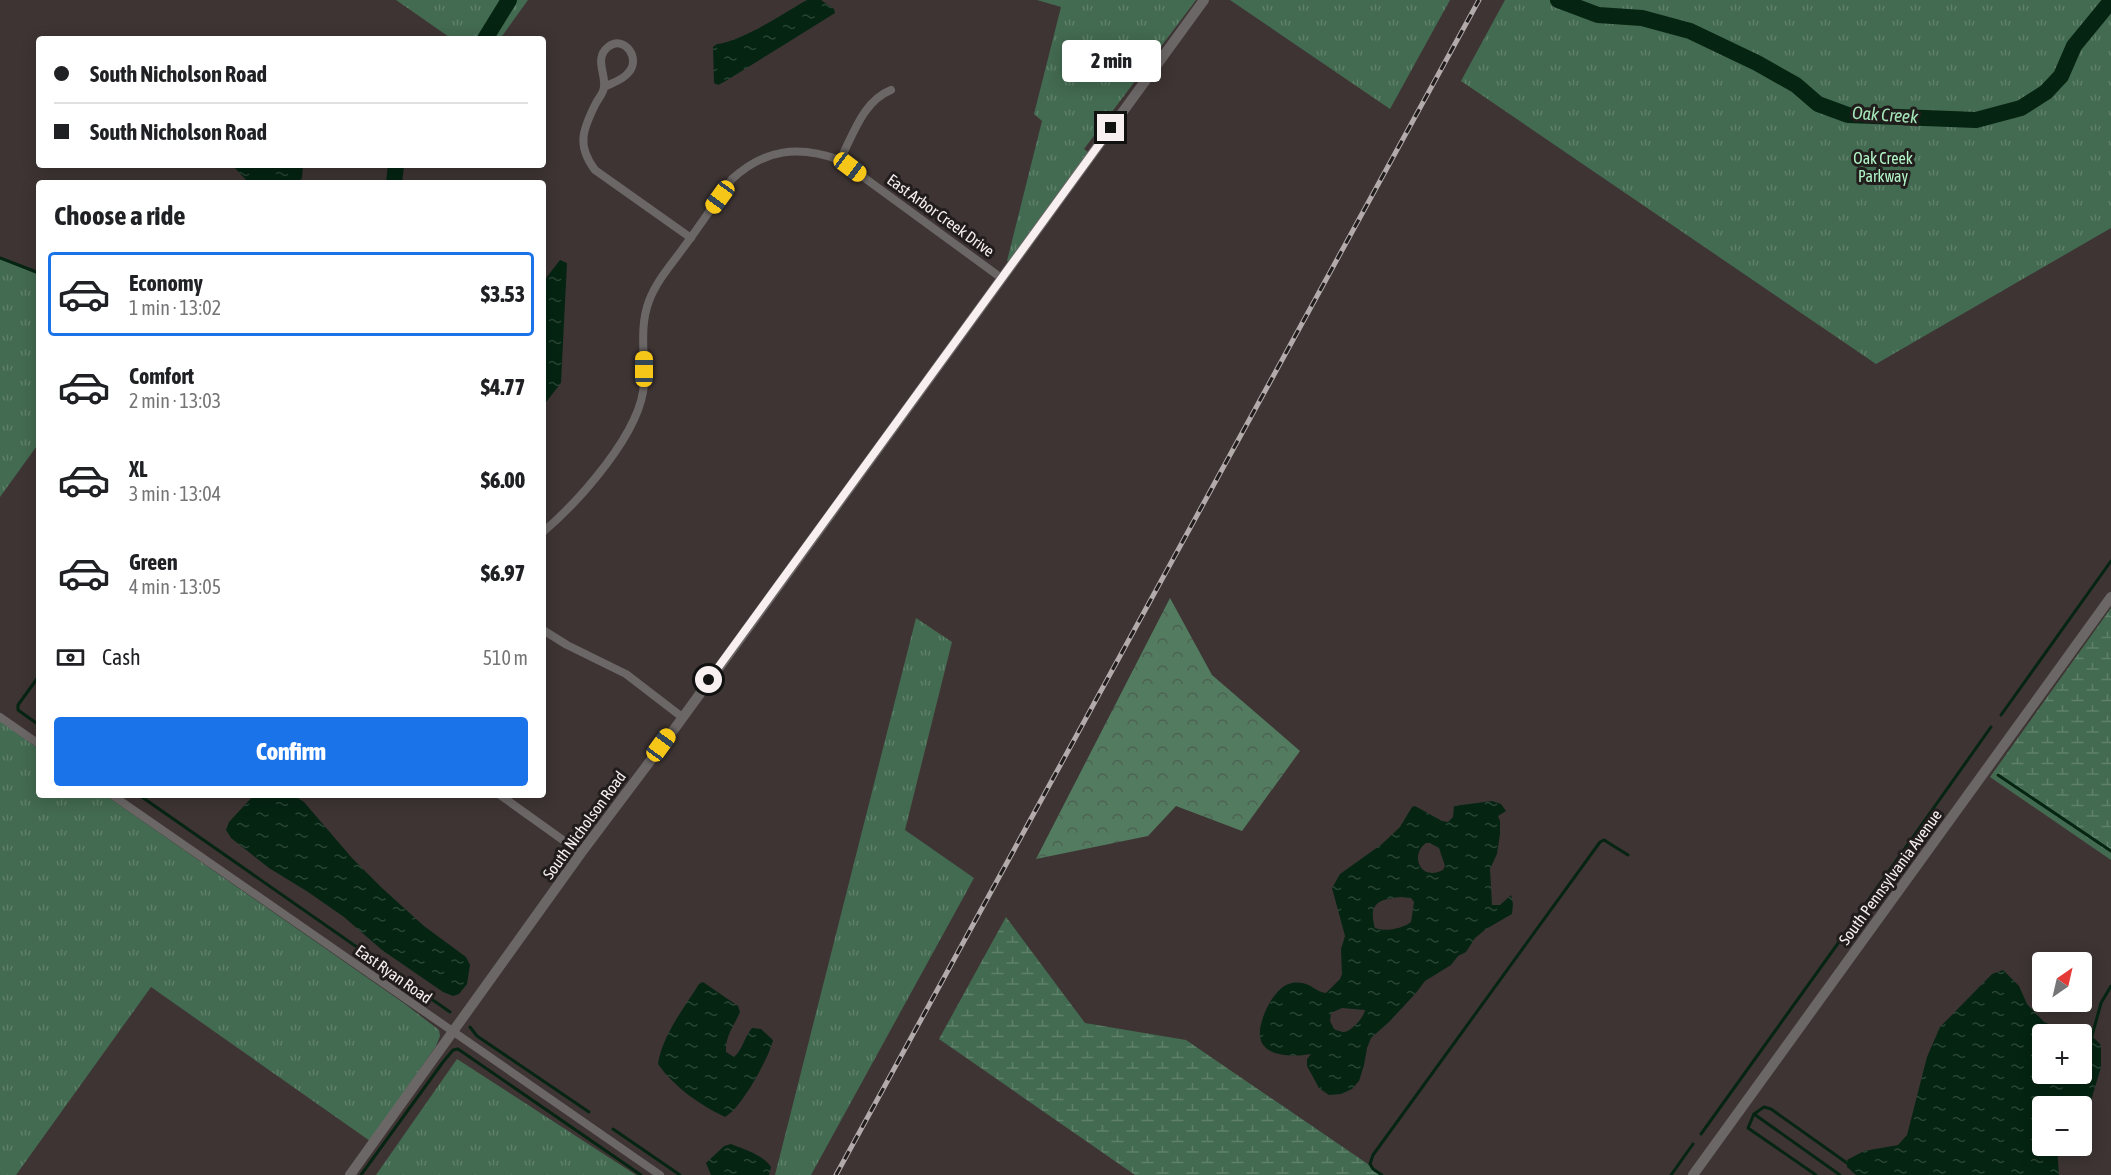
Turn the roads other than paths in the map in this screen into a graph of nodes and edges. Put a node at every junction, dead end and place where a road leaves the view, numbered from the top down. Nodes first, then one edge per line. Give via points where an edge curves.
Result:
1 (1204, 0) edge
2 (604, 87) junction
3 (891, 90) dead end
4 (840, 160) junction
5 (691, 238) junction
6 (1000, 278) junction
7 (546, 529) edge
8 (2111, 597) edge
9 (546, 632) edge
10 (0, 717) edge
11 (682, 717) junction
12 (36, 742) edge
13 (116, 798) edge
14 (504, 798) edge
15 (581, 853) junction
16 (452, 1032) junction
17 (350, 1175) edge
18 (660, 1175) edge
19 (1693, 1175) edge

1 - 6 street, South Nicholson Road
2 - 2 street via 603,55 614,44 623,45 634,56 630,72
2 - 5 street via 584,132 586,158 595,170
3 - 4 street via 865,110
4 - 5 street, East Arbor Creek Drive via 798,151 780,153 747,166 732,179
4 - 6 street, East Arbor Creek Drive
5 - 7 street via 658,282 649,301 643,323 644,384 637,413 586,490
6 - 11 street, South Nicholson Road
8 - 19 street, South Pennsylvania Avenue
9 - 11 street via 626,674
10 - 12 street
11 - 15 street, South Nicholson Road
13 - 16 street, East Ryan Road
14 - 15 street
15 - 16 street, South Nicholson Road
16 - 17 street, South Nicholson Road
16 - 18 street, East Ryan Road

